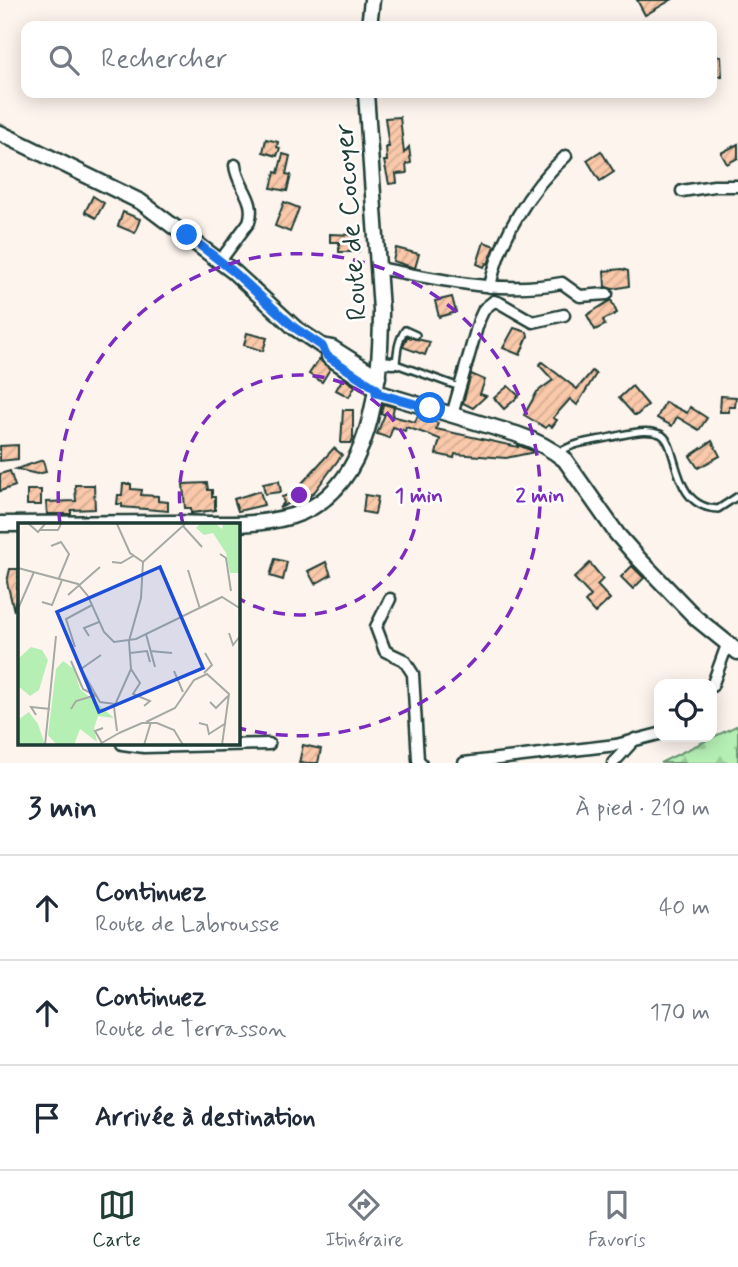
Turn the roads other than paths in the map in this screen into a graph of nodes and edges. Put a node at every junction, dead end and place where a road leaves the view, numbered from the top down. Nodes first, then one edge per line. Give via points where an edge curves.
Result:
1 (372, 0) edge
2 (370, 21) edge
3 (366, 98) edge
4 (0, 133) edge
5 (566, 156) dead end
6 (235, 165) dead end
7 (738, 187) edge
8 (682, 191) dead end
9 (220, 261) junction
10 (378, 268) junction
11 (490, 287) junction
12 (607, 294) dead end
13 (564, 314) dead end
14 (416, 335) dead end
15 (322, 346) junction
16 (387, 361) junction
17 (356, 364) junction
18 (454, 385) dead end
19 (377, 386) junction
20 (452, 415) junction
21 (557, 453) junction
22 (738, 496) edge
23 (0, 524) edge
24 (18, 524) edge
25 (240, 524) edge
26 (390, 599) dead end
27 (733, 649) edge
28 (716, 679) edge
29 (654, 735) edge
30 (635, 739) junction
31 (270, 744) dead end
32 (240, 745) edge
33 (137, 746) edge
34 (187, 746) edge
35 (622, 759) edge
36 (421, 763) edge
37 (464, 763) edge
38 (613, 763) edge

1 - 2 street
3 - 10 street, Route de Cocoyer
4 - 9 street via 141,202
5 - 11 street via 530,193
6 - 9 street via 236,177 251,200 251,215
7 - 8 street
9 - 15 street
10 - 11 street
10 - 16 street, Route de Cocoyer
11 - 12 street via 562,283 580,296
13 - 20 street via 533,322 500,303 489,304 479,320
14 - 16 lane via 402,332
15 - 17 street
15 - 19 street via 327,356
16 - 17 street
16 - 18 lane
16 - 19 street, Route de Cocoyer
17 - 19 street
19 - 20 street
19 - 25 street, Route de Cocoyer via 364,437 340,486 294,515
20 - 21 street via 533,440
21 - 22 lane via 640,431 656,432 670,442 679,477 690,497 718,509
21 - 27 street via 639,559
23 - 24 street, Route de Cocoyer
26 - 36 street via 376,627 385,651 404,660 413,674
27 - 28 street
29 - 30 street
30 - 35 street
30 - 37 street
31 - 32 street
33 - 34 street
35 - 38 street

